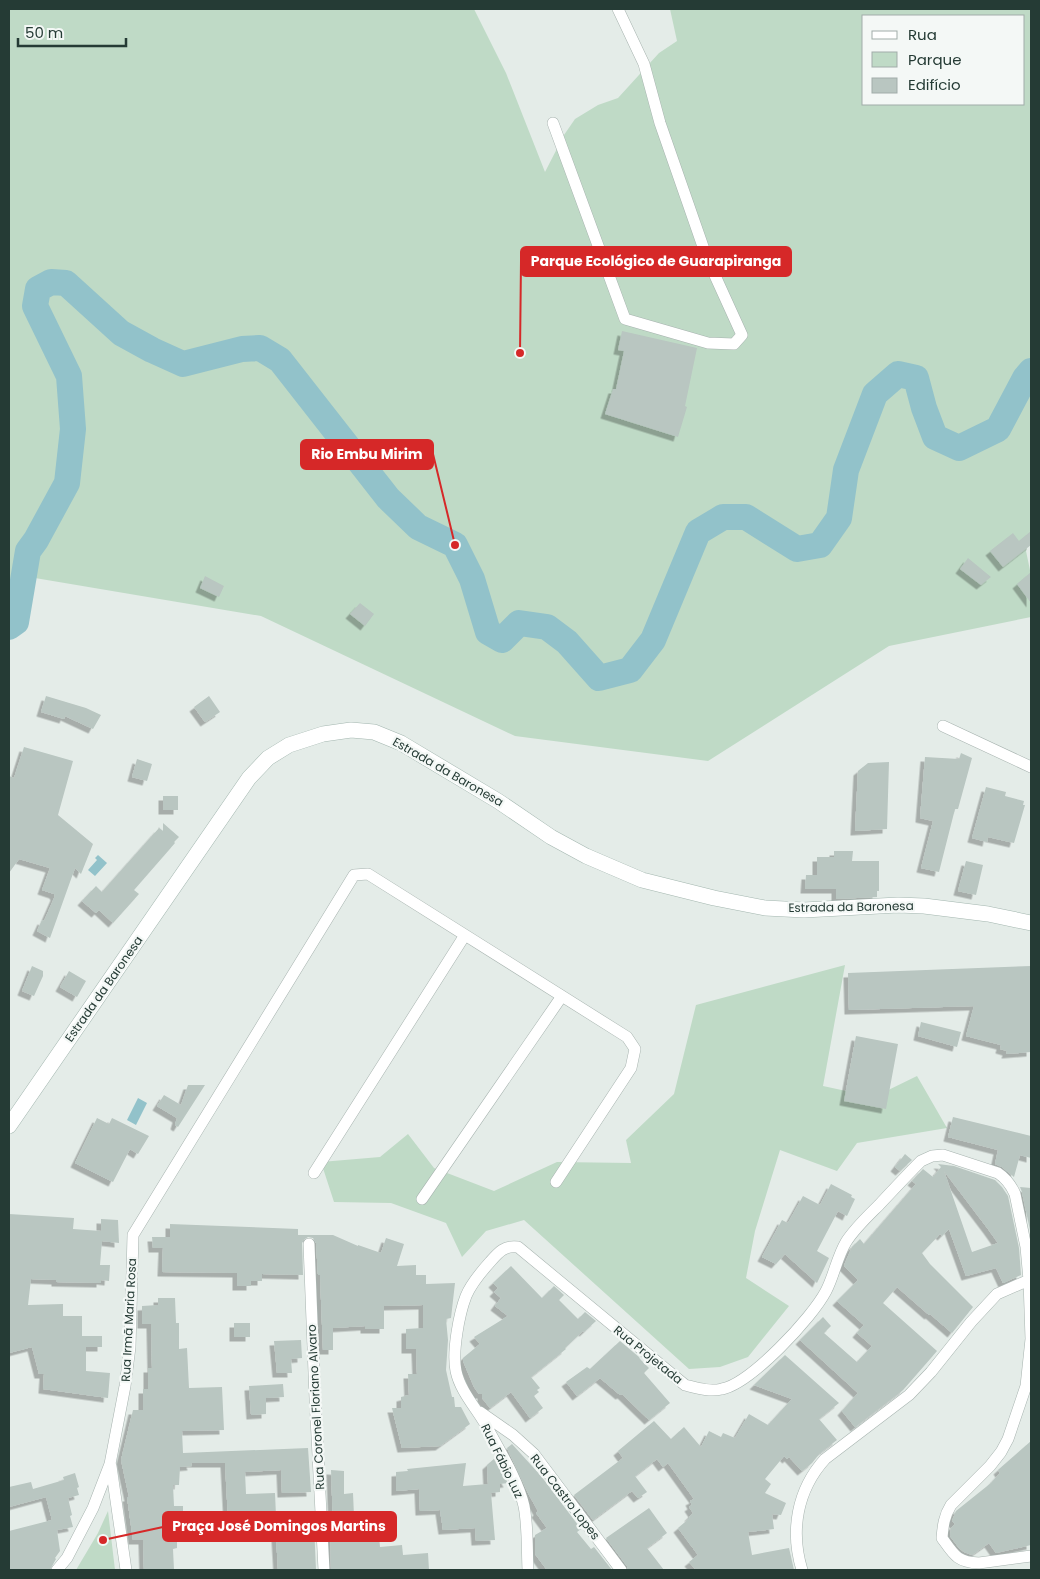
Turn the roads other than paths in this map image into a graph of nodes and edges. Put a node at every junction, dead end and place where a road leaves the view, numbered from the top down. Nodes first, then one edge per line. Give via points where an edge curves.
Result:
1 (618, 9) edge
2 (553, 123) dead end
3 (943, 726) dead end
4 (1031, 767) edge
5 (1031, 923) edge
6 (466, 935) junction
7 (562, 996) junction
8 (9, 1126) edge
9 (314, 1173) dead end
10 (556, 1182) dead end
11 (422, 1199) dead end
12 (309, 1244) dead end
13 (1029, 1280) junction
14 (1029, 1385) edge
15 (478, 1411) junction
16 (110, 1464) junction
17 (1031, 1556) edge
18 (57, 1570) edge
19 (126, 1570) edge
20 (324, 1570) edge
21 (528, 1570) edge
22 (621, 1570) edge
23 (802, 1570) edge

1 - 2 street via 644,64 660,122 707,258 742,334 734,344 708,343 625,319
3 - 4 street
5 - 8 main road, Estrada da Baronesa via 924,906 766,908 642,880 551,837 401,743 374,732 351,730 323,734 289,745 268,758 249,778
6 - 7 street
6 - 9 street
6 - 16 street, Rua Irmã Maria Rosa via 368,874 354,875 133,1235 130,1347
7 - 10 street via 627,1037 634,1049 631,1068
7 - 11 street
12 - 20 street, Rua Coronel Floriano Alvaro
13 - 14 street, Rua Projetada
13 - 15 street, Rua Projetada via 1015,1194 1006,1178 943,1155 932,1156 921,1161 847,1241 826,1291 800,1328 734,1385 721,1390 706,1390 685,1385 518,1247 506,1247 479,1275 466,1296 455,1340 454,1357 460,1384
13 - 23 street via 997,1294 909,1395 825,1459 816,1470 796,1518 796,1542
14 - 17 street, Rua Projetada via 1008,1439 990,1466 946,1512 942,1538 954,1556 970,1562
15 - 21 street, Rua Fábio Luz via 520,1494 526,1519
15 - 22 street, Rua Castro Lopes via 534,1454
16 - 18 street, Rua Irmã Maria Rosa via 93,1508
16 - 19 street

